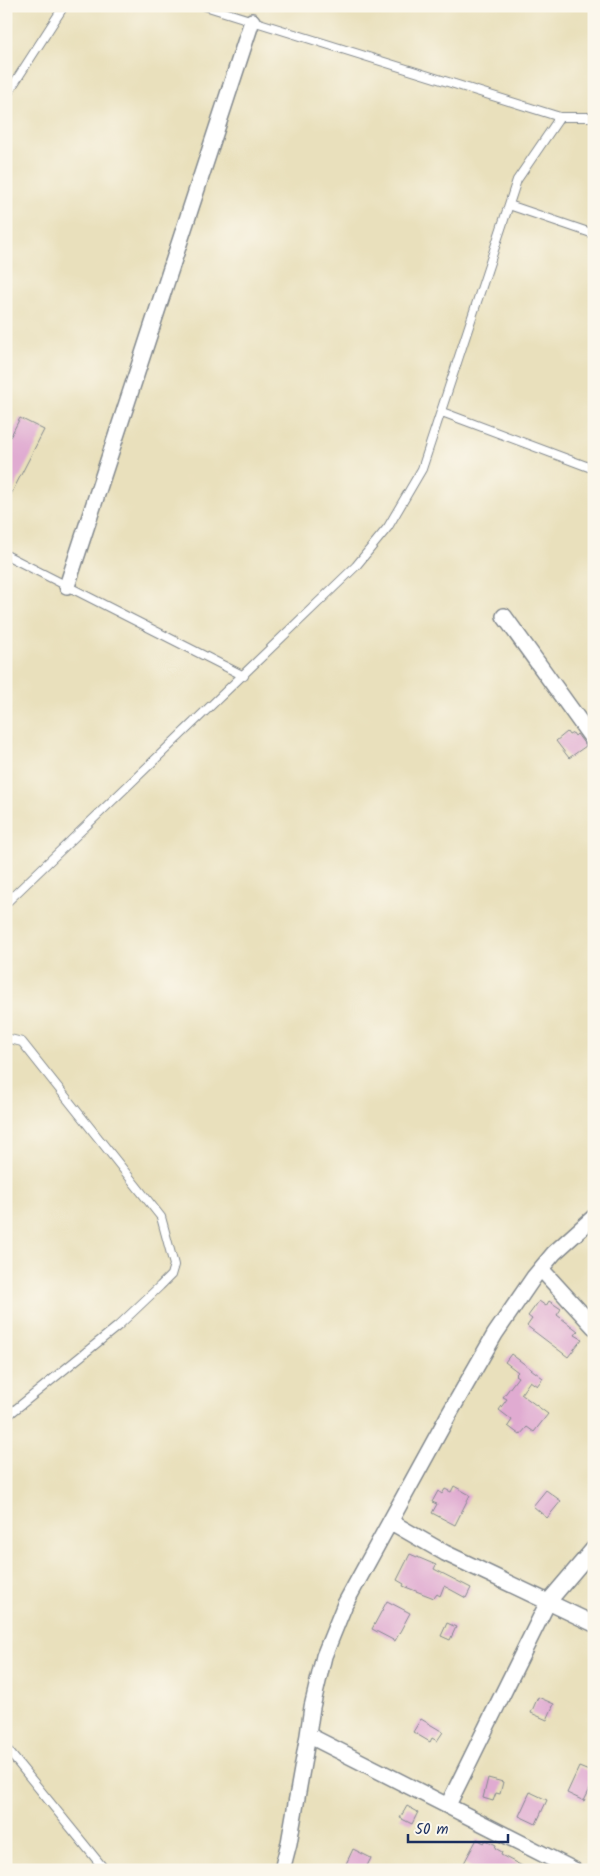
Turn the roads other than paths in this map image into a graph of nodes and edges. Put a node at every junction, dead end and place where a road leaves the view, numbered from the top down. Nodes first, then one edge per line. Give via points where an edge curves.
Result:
1 (64, 6) edge
2 (204, 6) edge
3 (252, 21) junction
4 (6, 96) edge
5 (594, 117) edge
6 (560, 118) junction
7 (509, 205) junction
8 (594, 234) edge
9 (442, 412) junction
10 (594, 468) edge
11 (6, 556) edge
12 (67, 586) junction
13 (504, 616) dead end
14 (244, 676) junction
15 (594, 741) edge
16 (6, 903) edge
17 (6, 1038) edge
18 (594, 1217) edge
19 (540, 1269) junction
20 (594, 1327) edge
21 (6, 1417) edge
22 (391, 1522) junction
23 (594, 1548) edge
24 (548, 1602) junction
25 (594, 1624) edge
26 (308, 1735) junction
27 (6, 1748) edge
28 (448, 1806) junction
29 (106, 1870) edge
30 (282, 1870) edge
31 (574, 1870) edge

1 - 4 lane
2 - 3 lane
3 - 6 lane
3 - 12 street
5 - 6 lane
6 - 7 lane via 517,180
7 - 8 lane
7 - 9 lane
9 - 10 lane
9 - 14 lane via 422,469 388,528 356,566
11 - 12 lane
12 - 14 lane
13 - 15 street
14 - 16 lane
17 - 21 lane via 22,1042 140,1188 161,1217 174,1265 171,1275 118,1326
18 - 19 street
19 - 20 street
19 - 22 street via 495,1334
22 - 24 street via 445,1553
22 - 26 street via 345,1604 324,1656
23 - 24 street
24 - 25 street
24 - 28 street
26 - 28 street
26 - 30 street
27 - 29 lane
28 - 31 street

